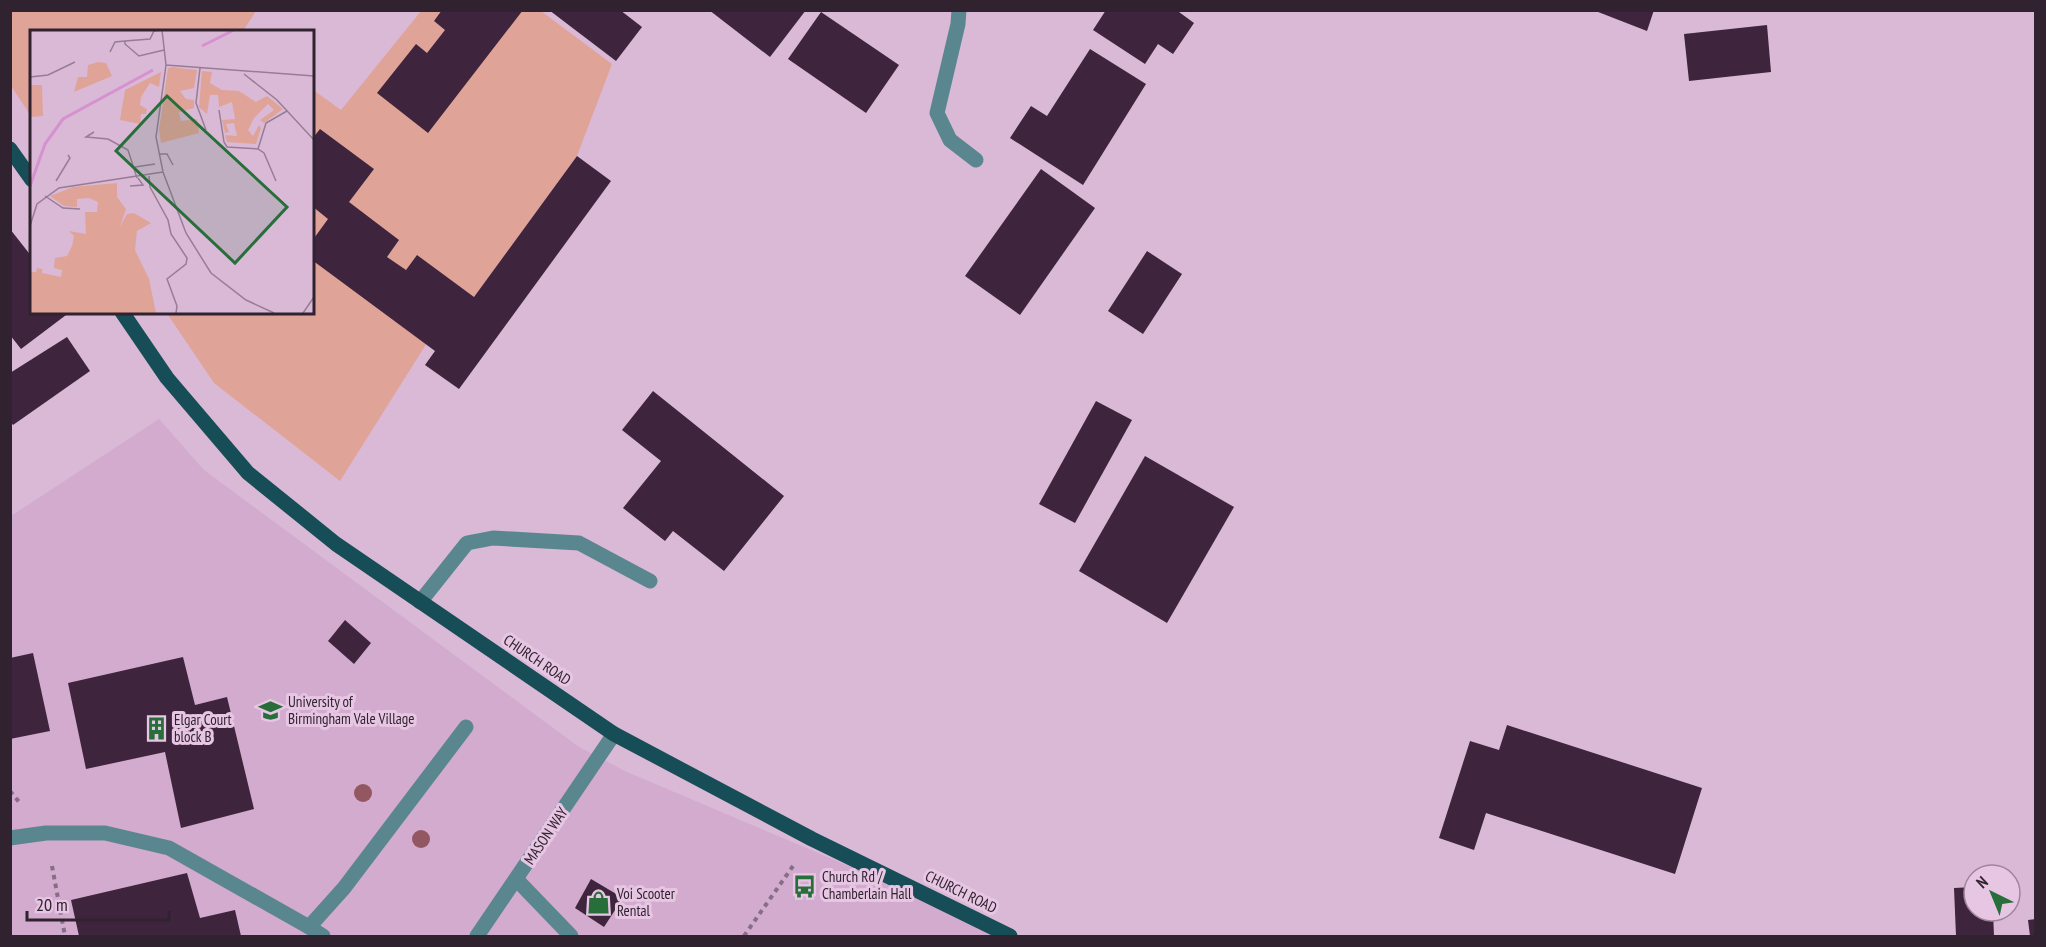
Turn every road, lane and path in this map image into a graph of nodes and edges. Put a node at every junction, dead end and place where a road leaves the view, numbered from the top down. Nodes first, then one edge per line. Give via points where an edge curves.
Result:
1 (959, 10) edge
2 (10, 149) edge
3 (976, 160) dead end
4 (30, 177) edge
5 (123, 314) edge
6 (650, 581) dead end
7 (420, 602) junction
8 (466, 727) dead end
9 (614, 734) junction
10 (10, 838) edge
11 (812, 839) junction
12 (517, 880) junction
13 (309, 927) junction
14 (323, 936) edge
15 (477, 936) edge
16 (571, 936) edge
17 (744, 936) edge
18 (1010, 936) edge

1 - 3 lane via 937,113 950,140
2 - 4 main road
5 - 7 main road, CHURCH ROAD via 167,378 248,473 336,544
6 - 7 lane via 579,543 493,538 467,543
7 - 9 main road, CHURCH ROAD
8 - 13 lane via 344,888
9 - 11 main road, CHURCH ROAD
9 - 12 lane, MASON WAY
10 - 13 lane via 46,833 105,833 169,848
11 - 17 path
11 - 18 main road, CHURCH ROAD
12 - 15 lane, MASON WAY
12 - 16 lane
13 - 14 lane

